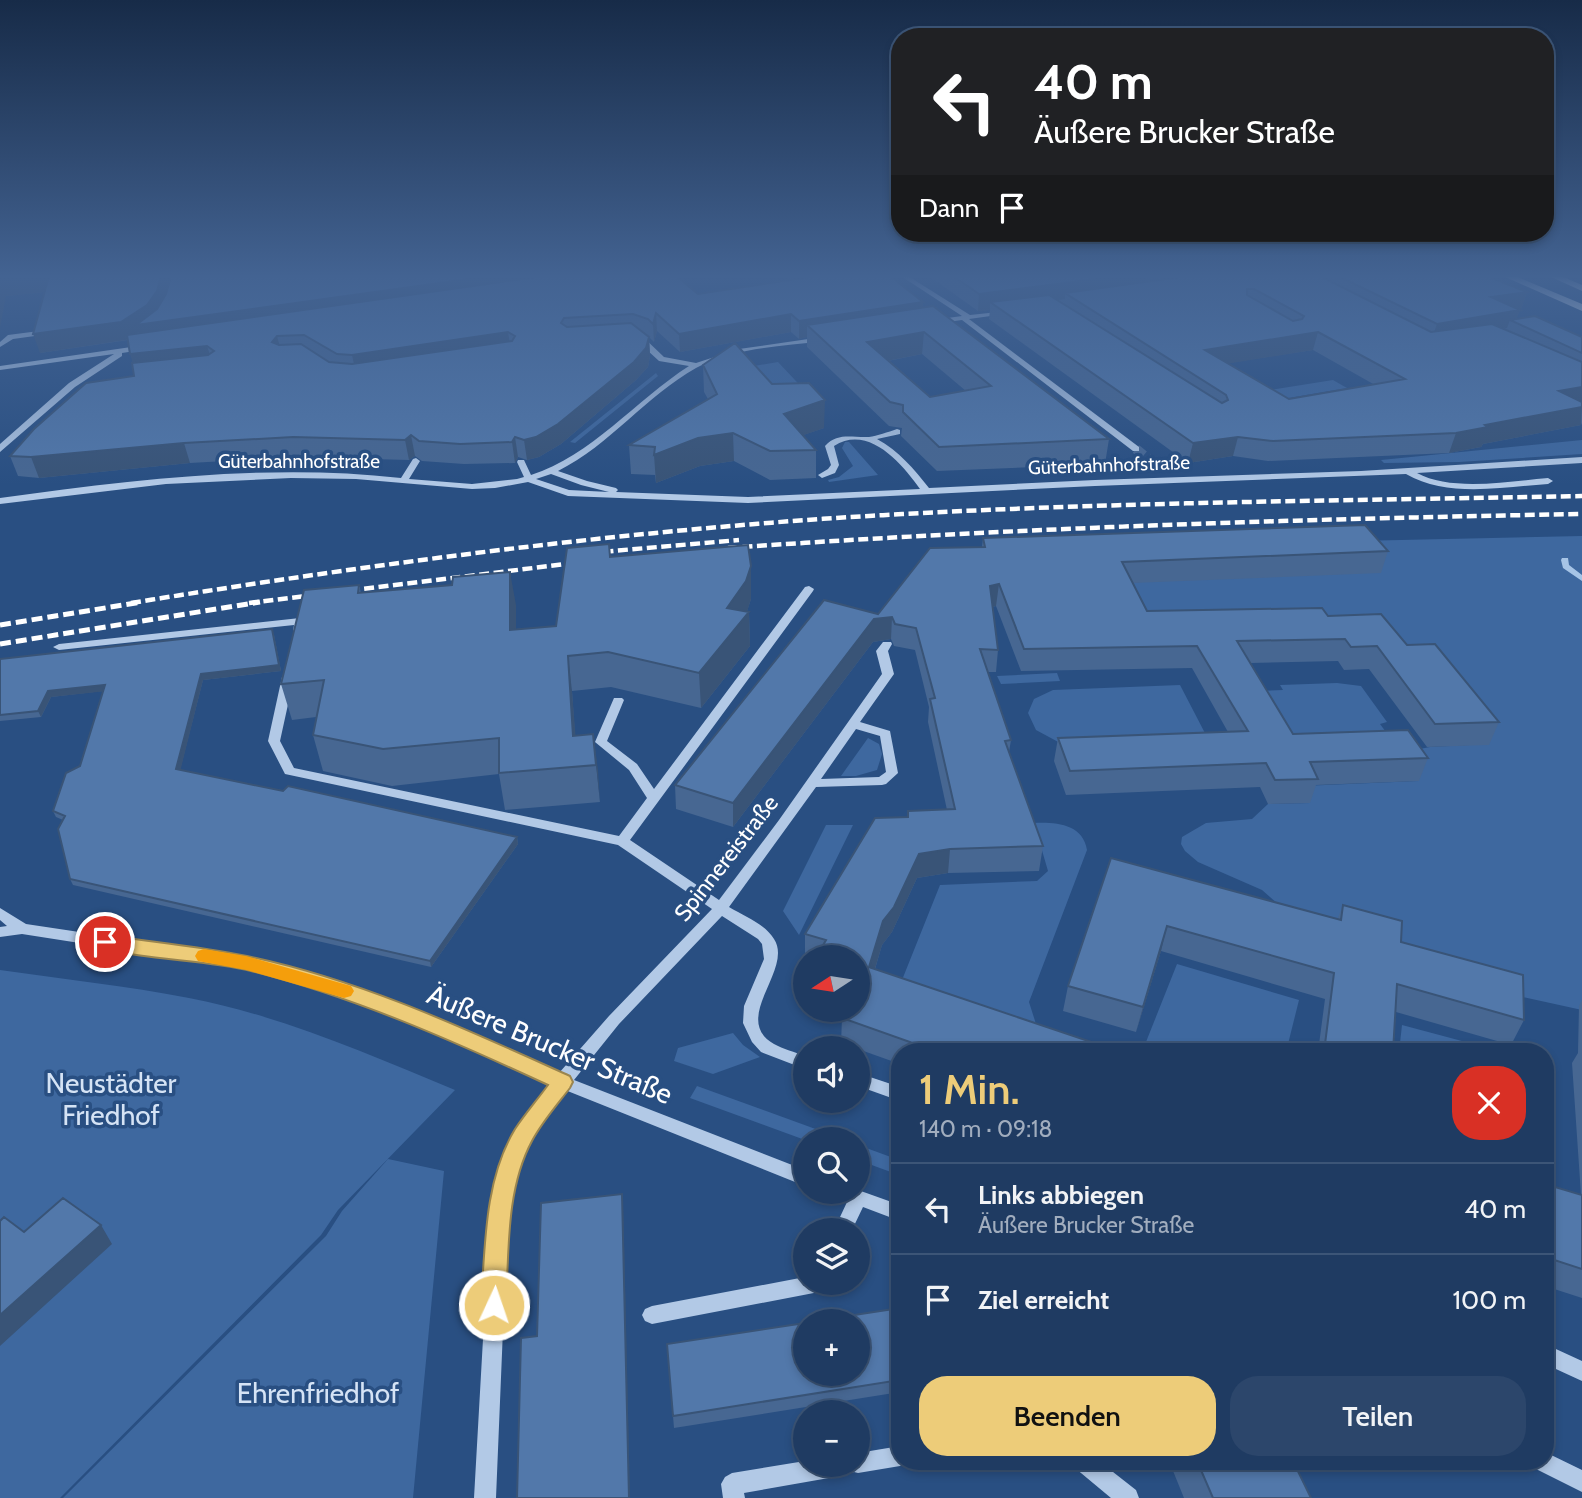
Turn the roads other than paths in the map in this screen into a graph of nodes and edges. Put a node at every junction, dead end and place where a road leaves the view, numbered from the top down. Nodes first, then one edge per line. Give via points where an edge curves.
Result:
1 (132, 346) edge
2 (146, 346) edge
3 (649, 346) edge
4 (779, 346) edge
5 (1002, 346) edge
6 (127, 349) junction
7 (695, 365) junction
8 (0, 368) edge
9 (72, 385) junction
10 (90, 385) edge
11 (897, 432) edge
12 (872, 438) junction
13 (0, 449) edge
14 (1136, 449) tunnel mouth
15 (1582, 460) edge
16 (416, 461) edge
17 (522, 465) joint
18 (553, 471) junction
19 (1408, 471) junction
20 (822, 475) dead end
21 (530, 479) junction
22 (404, 480) junction
23 (1548, 481) dead end
24 (926, 491) junction
25 (638, 495) junction
26 (0, 501) edge
27 (809, 589) dead end
28 (887, 644) edge
29 (59, 647) dead end
30 (618, 700) dead end
31 (853, 724) junction
32 (812, 783) junction
33 (654, 798) junction
34 (622, 841) junction
35 (721, 908) junction
36 (0, 913) edge
37 (22, 929) junction
38 (0, 932) edge
39 (793, 1059) edge
40 (562, 1082) junction
41 (870, 1084) edge
42 (891, 1091) edge
43 (793, 1173) edge
44 (870, 1202) edge
45 (891, 1210) edge
46 (793, 1288) edge
47 (652, 1315) dead end
48 (1554, 1358) edge
49 (1582, 1371) edge
50 (891, 1458) edge
51 (870, 1461) edge
52 (1554, 1467) edge
53 (1093, 1470) edge
54 (793, 1474) edge
55 (1582, 1481) edge
56 (485, 1498) edge
57 (734, 1498) edge
58 (1128, 1498) edge

1 - 6 street
2 - 6 street
3 - 7 street via 662,359
4 - 7 street
5 - 14 street
6 - 8 street
6 - 9 street
7 - 18 street via 586,453
9 - 10 street
9 - 13 street
11 - 12 street
12 - 20 street via 833,442 829,446 835,465
12 - 24 street
15 - 19 street, Güterbahnhofstraße
16 - 22 street
17 - 18 street, Güterbahnhofstraße
17 - 21 street
18 - 21 street
18 - 25 street, Güterbahnhofstraße
19 - 23 street via 1416,478 1446,485
19 - 24 street, Güterbahnhofstraße
21 - 22 street, Güterbahnhofstraße via 476,486
21 - 25 street, Güterbahnhofstraße via 568,493
22 - 26 street, Güterbahnhofstraße via 333,475 241,477
24 - 25 street, Güterbahnhofstraße via 748,500
27 - 33 street
28 - 31 street, Spinnereistraße via 882,651 888,674
29 - 34 street via 300,621 274,741 289,771
30 - 33 street via 601,742 634,767
31 - 32 street, Spinnereistraße
31 - 32 street via 886,734 892,773 882,781
32 - 35 street, Spinnereistraße
33 - 34 street
34 - 35 street
35 - 39 street via 769,943 768,968 751,1006 751,1023 767,1048
35 - 40 street, Spinnereistraße
36 - 37 street, Äußere Brucker Straße
37 - 38 street, Äußere Brucker Straße
37 - 40 street, Äußere Brucker Straße via 246,963 302,977 441,1026
40 - 43 street, Äußere Brucker Straße
40 - 56 street, Spinnereistraße via 523,1136 508,1173 498,1233
41 - 42 street
44 - 45 street
46 - 47 street
48 - 49 street
50 - 51 street
52 - 55 street
53 - 58 street
54 - 57 street via 732,1484

